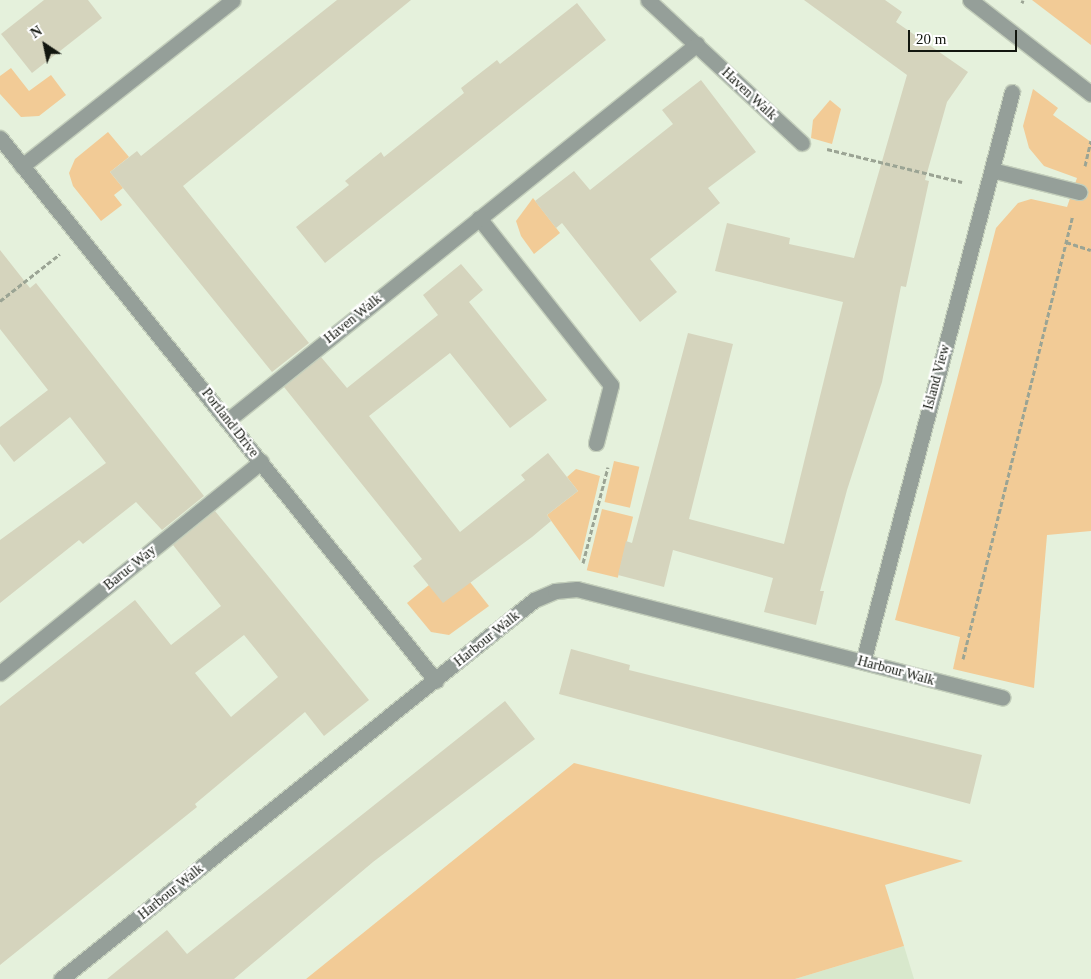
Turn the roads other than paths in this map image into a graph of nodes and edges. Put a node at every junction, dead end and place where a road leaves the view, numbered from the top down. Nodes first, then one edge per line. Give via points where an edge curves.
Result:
1 (233, 0) edge
2 (648, 0) edge
3 (970, 0) edge
4 (696, 44) junction
5 (1012, 92) dead end
6 (1091, 94) edge
7 (0, 138) edge
8 (802, 143) road end
9 (22, 166) junction
10 (992, 170) junction
11 (1078, 192) road end
12 (479, 218) junction
13 (228, 420) junction
14 (596, 443) road end
15 (261, 462) junction
16 (863, 662) junction
17 (0, 673) edge
18 (436, 681) junction
19 (1002, 697) dead end
20 (62, 979) edge

1 - 9 street
2 - 4 street, Haven Walk
3 - 6 street
4 - 8 street, Haven Walk
4 - 12 street, Haven Walk
5 - 10 street, Island View
7 - 9 street, Portland Drive
9 - 13 street, Portland Drive
10 - 11 street
10 - 16 street, Island View
12 - 13 street, Haven Walk
12 - 14 street via 611,385
13 - 15 street, Portland Drive
15 - 17 street, Baruc Way
15 - 18 street, Portland Drive
16 - 18 street, Harbour Walk via 577,589 555,591 534,600
16 - 19 street, Harbour Walk
18 - 20 street, Harbour Walk

